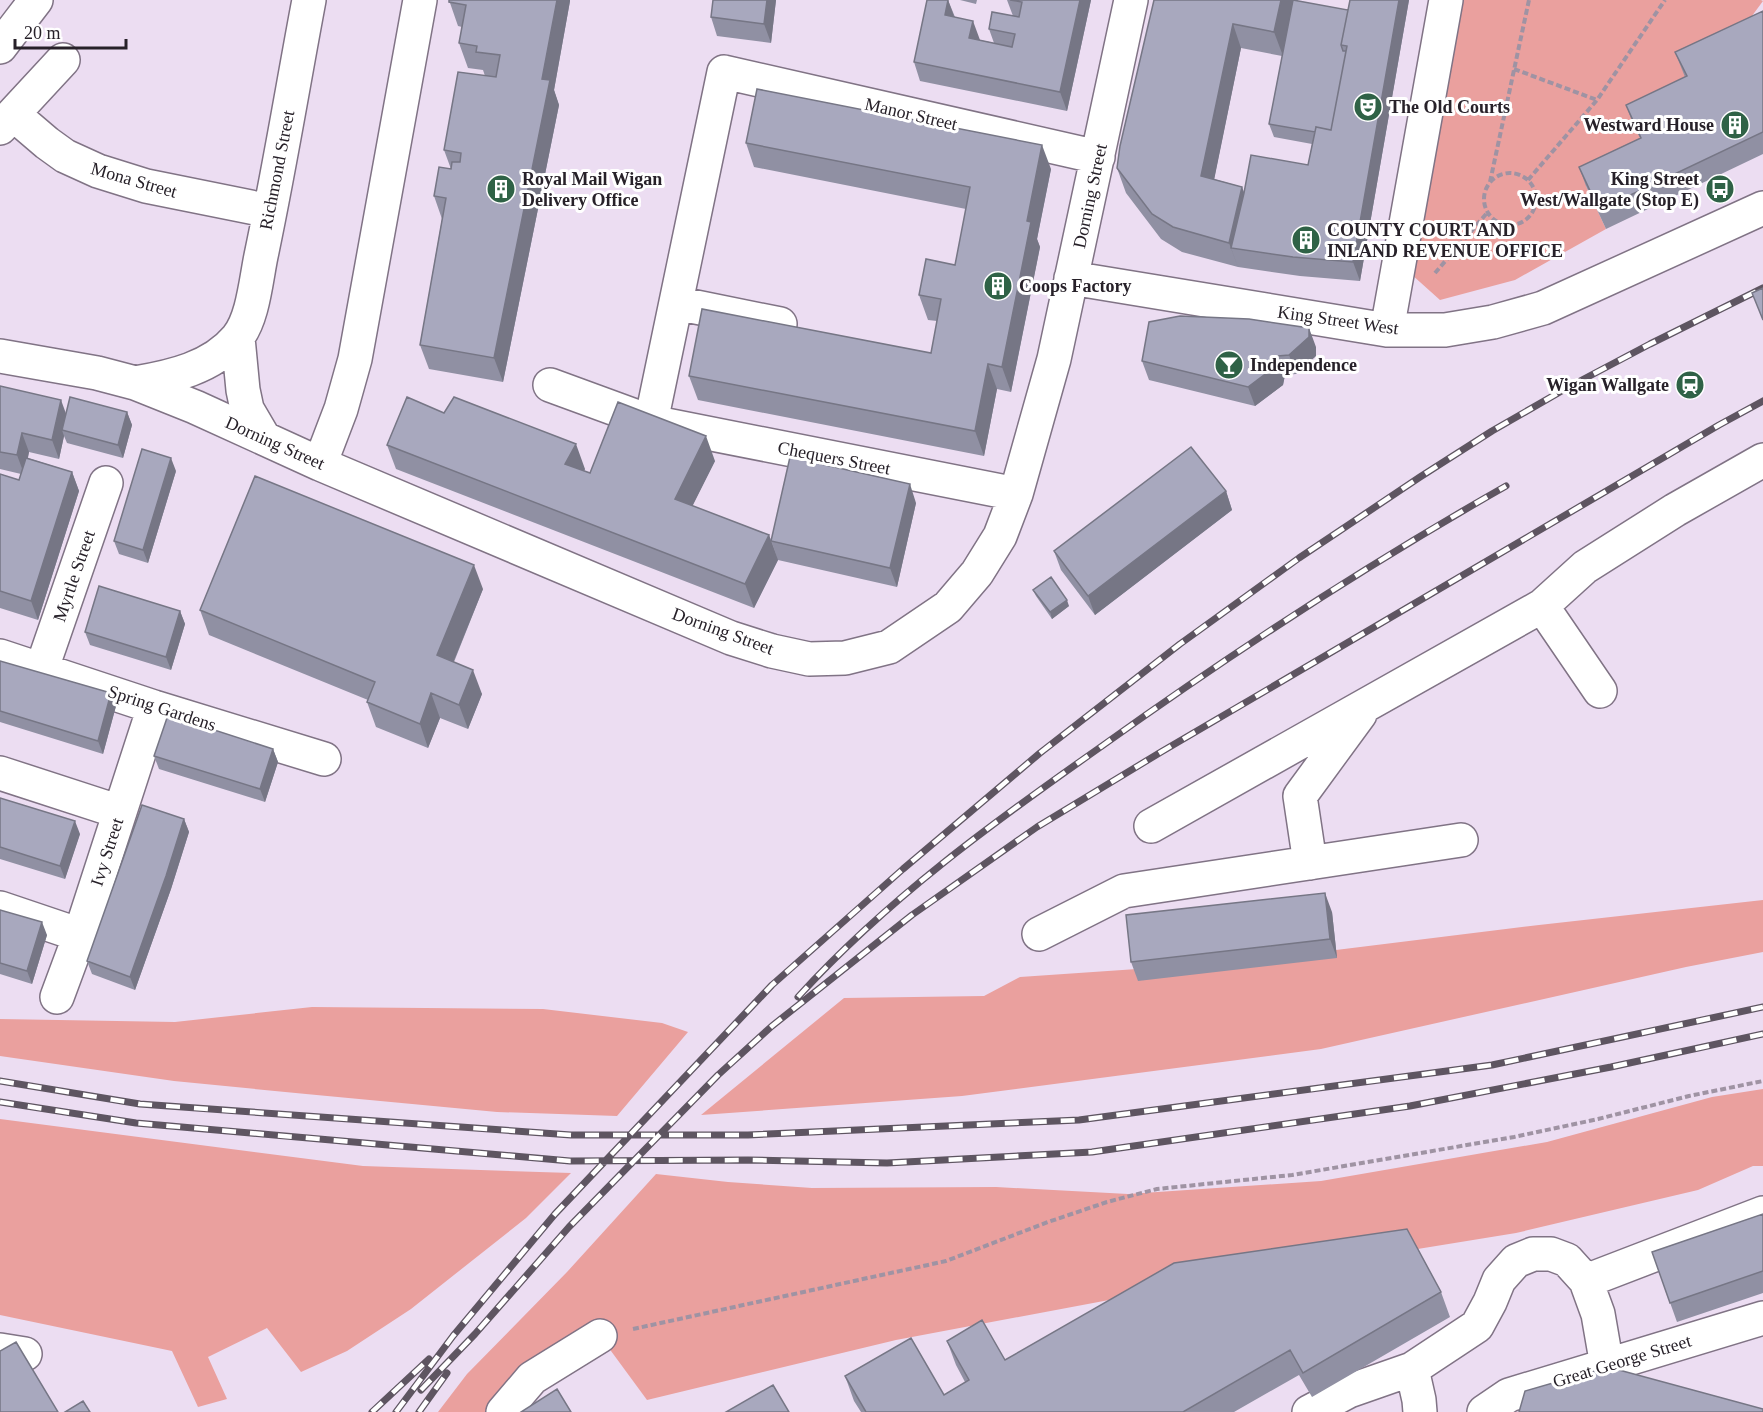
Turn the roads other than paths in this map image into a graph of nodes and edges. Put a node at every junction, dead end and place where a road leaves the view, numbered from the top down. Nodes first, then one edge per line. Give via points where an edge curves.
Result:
1 (36, 0) edge
2 (309, 0) edge
3 (420, 0) edge
4 (1131, 0) edge
5 (1446, 0) edge
6 (0, 47) edge
7 (63, 60) dead end
8 (6, 121) edge
9 (1098, 157) junction
10 (1763, 208) edge
11 (270, 212) junction
12 (1071, 278) junction
13 (676, 303) junction
14 (1386, 330) junction
15 (813, 331) edge
16 (238, 338) junction
17 (0, 356) edge
18 (135, 383) junction
19 (550, 385) dead end
20 (651, 422) junction
21 (264, 438) junction
22 (1763, 460) edge
23 (320, 464) junction
24 (106, 483) dead end
25 (1016, 494) junction
26 (1542, 606) junction
27 (0, 656) edge
28 (42, 669) junction
29 (1600, 691) dead end
30 (1366, 706) junction
31 (154, 707) junction
32 (324, 759) dead end
33 (0, 773) edge
34 (120, 812) junction
35 (1151, 826) dead end
36 (1461, 840) dead end
37 (1310, 862) junction
38 (0, 908) edge
39 (1040, 934) dead end
40 (80, 935) junction
41 (57, 997) dead end
42 (1763, 1213) edge
43 (1586, 1281) junction
44 (1763, 1318) edge
45 (600, 1336) road end
46 (1607, 1366) junction
47 (1412, 1369) junction
48 (503, 1412) edge
49 (1309, 1412) edge
50 (1420, 1412) edge
51 (1485, 1412) edge

1 - 6 street
2 - 11 street, Richmond Street
3 - 23 street via 355,360
4 - 9 street, Dorning Street
5 - 14 street
7 - 8 street, Mona Street
8 - 11 street, Mona Street via 98,171 156,188
9 - 12 street, Dorning Street
9 - 13 street, Manor Street via 724,72
10 - 14 street, King Street West via 1543,308 1445,330
11 - 16 street, Richmond Street via 248,319
12 - 14 street, King Street West
12 - 25 street, Dorning Street via 1054,359
13 - 15 street
13 - 20 street
16 - 18 street, Richmond Street via 193,369
16 - 21 street, Richmond Street via 247,410
17 - 18 street, Dorning Street
18 - 21 street, Dorning Street
19 - 20 street, Chequers Street
20 - 25 street, Chequers Street
21 - 23 street, Dorning Street
22 - 26 street via 1586,567
23 - 25 street, Dorning Street via 731,638 809,659 845,658 889,647 948,607 977,573 1000,536
24 - 28 street, Myrtle Street
26 - 29 street
26 - 30 street
27 - 28 street, Spring Gardens
28 - 31 street, Spring Gardens
30 - 35 street
30 - 37 street via 1300,796
31 - 32 street, Spring Gardens
31 - 34 street, Ivy Street
33 - 34 street
34 - 40 street, Ivy Street
36 - 37 street
37 - 39 street via 1124,891
38 - 40 street
40 - 41 street, Ivy Street
42 - 43 street
43 - 46 street via 1598,1314
43 - 47 street via 1567,1260 1551,1254 1533,1254 1516,1261 1499,1280 1477,1326
44 - 46 street, Great George Street
45 - 48 street via 532,1378
46 - 51 street, Great George Street via 1509,1395
47 - 49 street via 1349,1391
47 - 50 street

